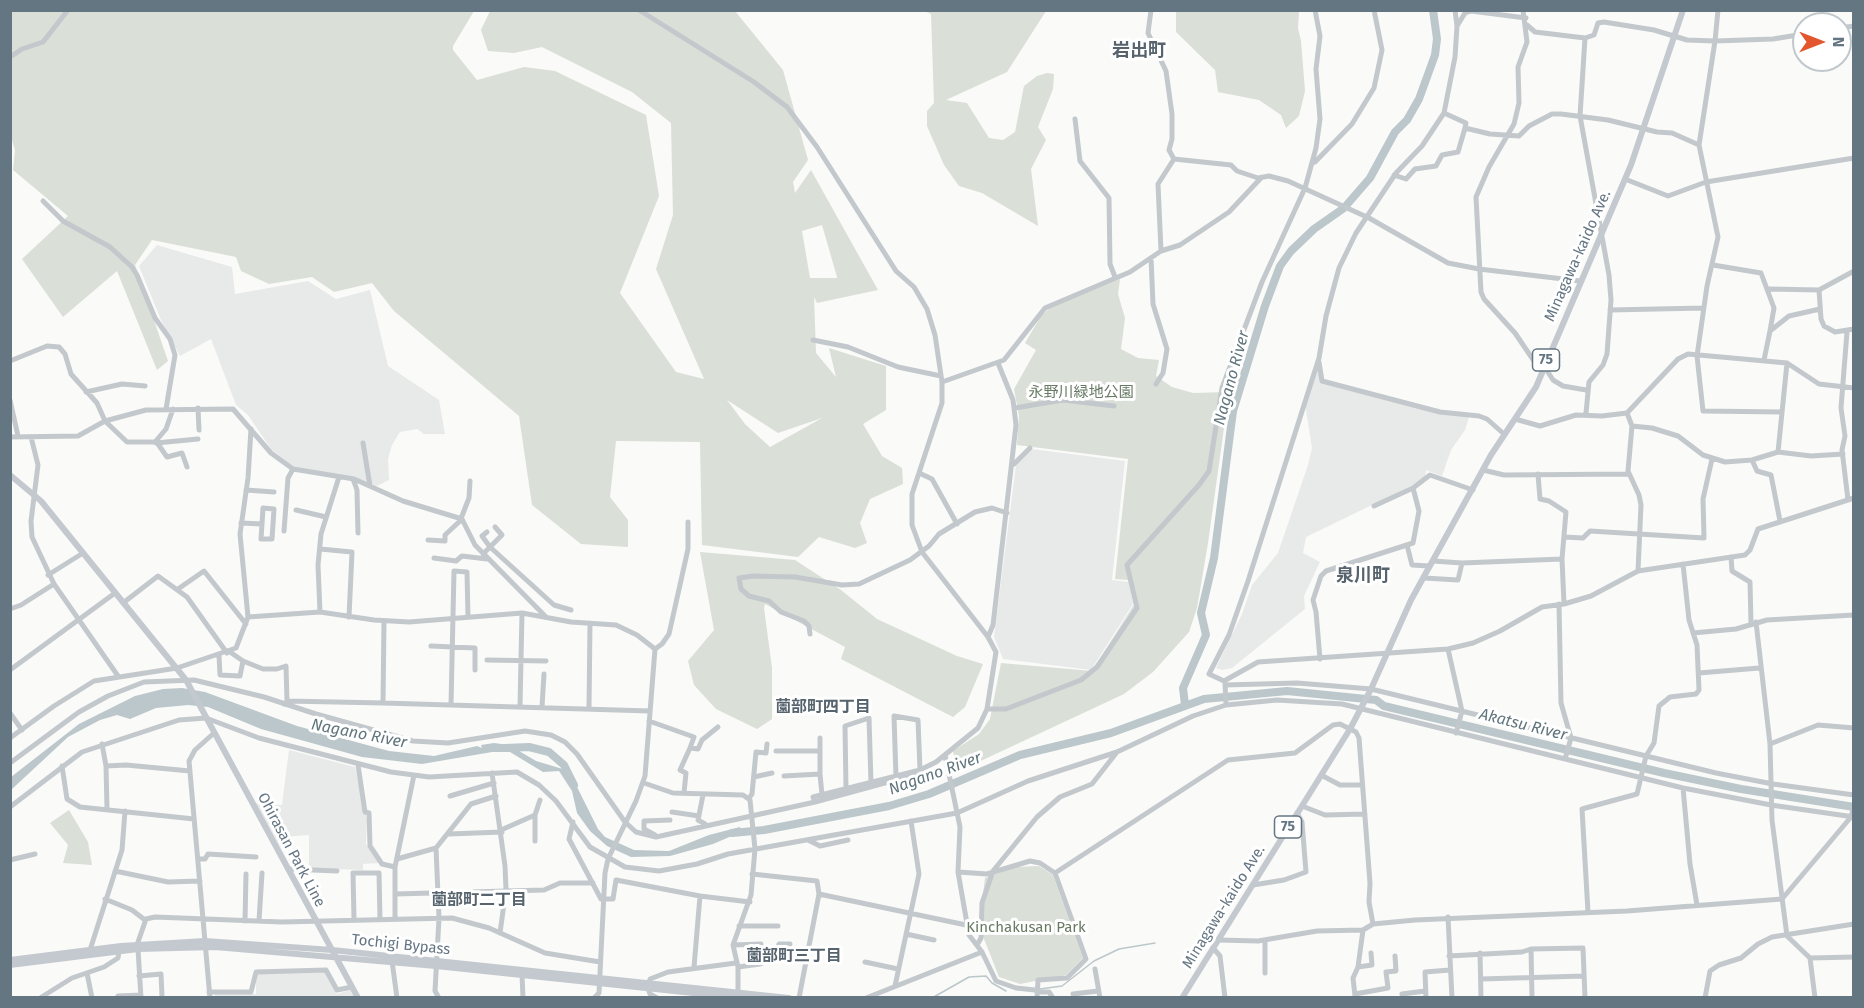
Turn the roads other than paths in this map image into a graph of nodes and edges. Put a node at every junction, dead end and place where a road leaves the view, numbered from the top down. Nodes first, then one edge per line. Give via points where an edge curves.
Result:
1 (68, 10) edge
2 (639, 10) edge
3 (1151, 10) edge
4 (1315, 10) edge
5 (1374, 10) edge
6 (1455, 10) edge
7 (1523, 10) edge
8 (1530, 10) edge
9 (1683, 10) edge
10 (1718, 10) edge
11 (1526, 18) junction
12 (1527, 25) junction
13 (1457, 26) junction
14 (1675, 36) junction
15 (1792, 36) edge
16 (1585, 38) junction
17 (1715, 41) junction
18 (10, 57) edge
19 (1444, 113) junction
20 (1580, 116) junction
21 (1075, 119) dead end
22 (1464, 128) junction
23 (1643, 128) junction
24 (1507, 134) junction
25 (1699, 145) junction
26 (1854, 158) edge
27 (1174, 159) junction
28 (1311, 166) junction
29 (1395, 175) junction
30 (1261, 178) junction
31 (1625, 179) junction
32 (1706, 182) junction
33 (1305, 188) junction
34 (43, 201) dead end
35 (1369, 218) junction
36 (1600, 236) junction
37 (1161, 251) junction
38 (1151, 258) junction
39 (1713, 265) junction
40 (1479, 269) junction
41 (1854, 271) edge
42 (1115, 278) junction
43 (1580, 280) junction
44 (1769, 289) junction
45 (1819, 290) junction
46 (1704, 308) junction
47 (1820, 309) junction
48 (1610, 310) junction
49 (1854, 329) edge
50 (1770, 331) junction
51 (1847, 332) junction
52 (813, 340) dead end
53 (1697, 356) junction
54 (1318, 358) junction
55 (1764, 360) junction
56 (10, 361) edge
57 (998, 363) junction
58 (1787, 363) junction
59 (1544, 366) junction
60 (942, 379) junction
61 (1156, 384) dead end
62 (145, 386) dead end
63 (1843, 388) junction
64 (1854, 388) edge
65 (1586, 390) junction
66 (86, 392) junction
67 (10, 400) edge
68 (1114, 406) dead end
69 (198, 408) junction
70 (1015, 408) junction
71 (170, 409) junction
72 (1782, 412) junction
73 (1627, 413) junction
74 (1586, 414) junction
75 (1515, 419) junction
76 (105, 421) junction
77 (1632, 426) junction
78 (251, 429) junction
79 (199, 430) dead end
80 (1504, 434) junction
81 (18, 436) junction
82 (10, 437) edge
83 (31, 437) junction
84 (198, 439) dead end
85 (157, 443) junction
86 (363, 443) dead end
87 (1030, 448) dead end
88 (1778, 452) junction
89 (1843, 454) junction
90 (1712, 459) junction
91 (1752, 460) junction
92 (1013, 464) junction
93 (187, 467) dead end
94 (292, 469) junction
95 (1483, 470) junction
96 (919, 473) junction
97 (1538, 474) junction
98 (1629, 474) junction
99 (10, 475) edge
100 (339, 477) junction
101 (353, 479) junction
102 (470, 481) dead end
103 (370, 486) junction
104 (1413, 488) junction
105 (246, 490) junction
106 (1473, 490) junction
107 (274, 492) dead end
108 (35, 495) junction
109 (1851, 499) edge
110 (1374, 506) dead end
111 (296, 510) dead end
112 (1007, 513) junction
113 (326, 517) junction
114 (462, 519) junction
115 (1780, 521) junction
116 (688, 522) dead end
117 (241, 523) junction
118 (262, 524) junction
119 (957, 524) junction
120 (495, 527) dead end
121 (284, 531) dead end
122 (487, 532) dead end
123 (358, 533) dead end
124 (1639, 534) junction
125 (1564, 537) junction
126 (428, 540) dead end
127 (1407, 545) junction
128 (490, 547) junction
129 (320, 549) junction
130 (922, 552) junction
131 (83, 553) junction
132 (485, 556) junction
133 (1731, 557) junction
134 (434, 558) dead end
135 (1562, 559) junction
136 (1432, 563) junction
137 (1461, 563) junction
138 (1683, 564) junction
139 (1638, 571) junction
140 (48, 575) junction
141 (1424, 578) junction
142 (54, 584) junction
143 (178, 590) junction
144 (115, 593) junction
145 (123, 603) junction
146 (1562, 604) junction
147 (554, 605) junction
148 (10, 609) edge
149 (572, 610) dead end
150 (320, 612) junction
151 (522, 613) junction
152 (1854, 615) edge
153 (349, 616) junction
154 (248, 617) junction
155 (468, 617) junction
156 (454, 618) junction
157 (548, 618) junction
158 (80, 620) junction
159 (384, 621) junction
160 (590, 623) junction
161 (1753, 623) junction
162 (246, 624) junction
163 (1693, 633) junction
164 (810, 634) dead end
165 (988, 637) junction
166 (431, 646) dead end
167 (453, 647) junction
168 (655, 649) junction
169 (1448, 649) junction
170 (229, 652) junction
171 (1388, 653) junction
172 (219, 655) junction
173 (1320, 659) junction
174 (488, 660) dead end
175 (243, 661) junction
176 (521, 661) junction
177 (546, 661) dead end
178 (177, 668) junction
179 (1759, 668) junction
180 (10, 670) edge
181 (475, 670) dead end
182 (1699, 673) junction
183 (543, 674) dead end
184 (118, 676) junction
185 (187, 682) junction
186 (1225, 685) junction
187 (1370, 690) junction
188 (285, 702) junction
189 (383, 703) junction
190 (1226, 704) junction
191 (451, 705) junction
192 (520, 706) junction
193 (542, 707) junction
194 (589, 708) junction
195 (1362, 708) junction
196 (987, 709) junction
197 (650, 711) junction
198 (1462, 712) junction
199 (10, 713) edge
200 (205, 716) junction
201 (649, 721) junction
202 (718, 727) dead end
203 (1854, 728) edge
204 (1350, 729) junction
205 (22, 730) junction
206 (1457, 731) junction
207 (214, 733) junction
208 (10, 738) edge
209 (820, 738) dead end
210 (1570, 740) junction
211 (102, 744) junction
212 (766, 744) dead end
213 (1770, 744) junction
214 (690, 748) junction
215 (820, 751) junction
216 (776, 752) dead end
217 (1117, 752) junction
218 (945, 755) junction
219 (1646, 756) junction
220 (1565, 759) junction
221 (10, 763) edge
222 (358, 765) junction
223 (63, 766) junction
224 (106, 766) junction
225 (920, 770) junction
226 (190, 771) junction
227 (492, 772) junction
228 (772, 773) dead end
229 (820, 774) junction
230 (1321, 775) junction
231 (414, 776) junction
232 (783, 776) dead end
233 (753, 777) junction
234 (896, 777) junction
235 (1641, 778) junction
236 (494, 783) junction
237 (644, 783) junction
238 (871, 783) junction
239 (1773, 784) junction
240 (1362, 785) junction
241 (1683, 788) junction
242 (846, 789) junction
243 (684, 793) junction
244 (703, 795) junction
245 (822, 795) junction
246 (1854, 795) edge
247 (450, 796) dead end
248 (496, 796) junction
249 (749, 798) junction
250 (540, 800) dead end
251 (815, 802) junction
252 (1302, 806) junction
253 (1771, 806) junction
254 (10, 807) edge
255 (1854, 807) edge
256 (107, 808) junction
257 (125, 811) junction
258 (956, 811) junction
259 (672, 812) dead end
260 (1298, 813) junction
261 (1365, 814) junction
262 (535, 815) junction
263 (699, 816) junction
264 (753, 816) junction
265 (1852, 816) edge
266 (194, 819) junction
267 (670, 820) dead end
268 (911, 821) junction
269 (573, 822) junction
270 (625, 822) junction
271 (706, 825) junction
272 (502, 831) junction
273 (449, 834) junction
274 (657, 836) junction
275 (807, 840) junction
276 (848, 840) dead end
277 (535, 841) dead end
278 (754, 847) junction
279 (436, 848) junction
280 (35, 854) dead end
281 (256, 857) dead end
282 (609, 858) junction
283 (198, 859) junction
284 (397, 859) junction
285 (10, 860) edge
286 (395, 867) junction
287 (288, 869) junction
288 (115, 871) junction
289 (337, 871) dead end
290 (958, 872) junction
291 (262, 873) dead end
292 (992, 873) junction
293 (1055, 873) junction
294 (246, 874) dead end
295 (752, 874) junction
296 (200, 881) junction
297 (593, 883) junction
298 (1252, 885) junction
299 (506, 889) junction
300 (438, 893) junction
301 (395, 894) junction
302 (819, 894) junction
303 (700, 896) junction
304 (105, 899) junction
305 (602, 899) junction
306 (1782, 899) junction
307 (750, 902) junction
308 (1697, 905) junction
309 (910, 912) junction
310 (1588, 912) junction
311 (1448, 917) junction
312 (439, 918) junction
313 (203, 919) junction
314 (354, 919) junction
315 (380, 919) junction
316 (395, 919) junction
317 (145, 920) junction
318 (245, 921) junction
319 (259, 921) junction
320 (316, 921) junction
321 (1373, 924) junction
322 (1854, 924) edge
323 (966, 925) junction
324 (739, 926) junction
325 (778, 926) dead end
326 (1363, 930) junction
327 (500, 933) junction
328 (906, 934) junction
329 (1787, 936) junction
330 (934, 940) dead end
331 (1218, 940) junction
332 (1265, 940) junction
333 (205, 944) junction
334 (761, 944) dead end
335 (790, 944) dead end
336 (733, 945) junction
337 (977, 945) junction
338 (137, 947) junction
339 (1213, 948) junction
340 (1531, 949) junction
341 (90, 950) junction
342 (119, 951) junction
343 (982, 952) junction
344 (334, 953) junction
345 (1371, 953) dead end
346 (1480, 953) junction
347 (1395, 956) dead end
348 (1449, 956) junction
349 (807, 957) junction
350 (1854, 957) edge
351 (1810, 958) junction
352 (392, 959) junction
353 (775, 959) junction
354 (600, 962) junction
355 (865, 962) dead end
356 (10, 963) edge
357 (437, 963) junction
358 (737, 965) junction
359 (1358, 966) junction
360 (694, 967) junction
361 (898, 969) junction
362 (1095, 969) dead end
363 (1450, 970) junction
364 (87, 973) junction
365 (1265, 974) dead end
366 (522, 975) junction
367 (139, 976) junction
368 (1584, 976) junction
369 (1532, 978) junction
370 (1481, 979) junction
371 (599, 980) junction
372 (648, 985) junction
373 (895, 986) junction
374 (352, 987) junction
375 (1036, 993) edge
376 (1073, 994) dead end
377 (1099, 994) edge
378 (1425, 994) edge
379 (210, 995) edge
380 (118, 996) dead end
381 (141, 996) edge
382 (162, 996) dead end
383 (738, 996) edge
384 (1355, 996) edge
385 (597, 997) edge
386 (40, 998) edge
387 (92, 998) edge
388 (358, 998) edge
389 (397, 998) edge
390 (439, 998) edge
391 (524, 998) edge
392 (657, 998) edge
393 (789, 998) edge
394 (799, 998) edge
395 (866, 998) edge
396 (1053, 998) edge
397 (1182, 998) edge
398 (1225, 998) edge
399 (1403, 998) edge
400 (1452, 998) edge
401 (1481, 998) edge
402 (1532, 998) edge
403 (1585, 998) edge
404 (1705, 998) edge
405 (1815, 998) edge

1 - 18 street via 43,42
2 - 60 street via 787,107 896,271 923,301 935,335
3 - 27 street via 1148,33 1166,71 1172,114 1169,150
4 - 28 street via 1320,36 1316,69 1320,119
5 - 28 street via 1382,43 1374,88 1359,116
6 - 13 street
7 - 11 street
8 - 11 street
9 - 14 main road, Minagawa-kaido Ave. / 75
10 - 17 street
11 - 12 street
11 - 13 street via 1471,11 1465,13
12 - 16 street via 1535,32
12 - 24 street via 1527,42 1518,67 1519,103
13 - 19 street
14 - 16 street via 1604,22 1598,23 1594,35
14 - 17 street
14 - 23 main road, Minagawa-kaido Ave. / 75
15 - 17 street
16 - 20 street
17 - 25 street
19 - 22 street via 1466,123
19 - 29 street via 1422,146
20 - 23 street
20 - 24 street via 1552,114 1519,136
20 - 36 street
21 - 42 street via 1080,161 1109,198 1110,264
22 - 24 street
22 - 29 street via 1458,152 1442,155 1436,166 1415,169 1406,179
23 - 25 street via 1672,133
23 - 31 main road, Minagawa-kaido Ave. / 75
24 - 40 street via 1476,197
25 - 32 street
26 - 32 street
27 - 30 street via 1231,165 1237,171
27 - 37 street via 1158,184
28 - 33 street
29 - 35 street
30 - 33 street via 1269,176
30 - 37 street via 1230,212 1180,245
31 - 32 street via 1668,196
31 - 36 main road, Minagawa-kaido Ave. / 75
32 - 39 street via 1718,237
33 - 35 street
33 - 196 street via 1262,282 1222,388 1209,471 1127,565 1137,604 1133,616 1085,678 1006,709
34 - 71 street via 63,221 103,243 132,267 175,355
35 - 40 street via 1448,262
35 - 54 street via 1356,233 1339,268
36 - 43 main road, Minagawa-kaido Ave. / 75
36 - 48 street via 1609,275
37 - 38 street
38 - 42 street
38 - 61 street via 1153,304 1167,349 1163,373
39 - 44 street via 1761,273
39 - 46 street
40 - 43 street
40 - 59 street via 1484,299 1534,361
41 - 45 street
42 - 57 street via 1046,308 1011,354
43 - 59 main road, Minagawa-kaido Ave. / 75
44 - 45 street
44 - 50 street via 1774,308
45 - 47 street
46 - 48 street
46 - 53 street
47 - 50 street via 1789,316
47 - 51 street via 1824,326 1830,331
48 - 65 street via 1607,354
49 - 51 street
50 - 55 street
51 - 63 street
52 - 60 street
53 - 55 street
53 - 72 street via 1703,411
53 - 73 street via 1688,354 1678,359
54 - 80 street via 1322,381 1440,412 1487,418
54 - 186 street via 1248,582 1229,635 1209,674
55 - 58 street
56 - 66 street via 47,346 59,346 71,374
57 - 60 street
57 - 70 street
58 - 63 street via 1819,384
58 - 72 street
59 - 65 street via 1558,383
59 - 75 main road, Minagawa-kaido Ave. / 75 via 1536,387
60 - 96 street via 940,412
62 - 66 street via 122,384
63 - 64 street
63 - 89 street
65 - 74 street
66 - 76 street via 97,403
67 - 81 street
68 - 70 street via 1063,400
69 - 71 street
69 - 78 street via 233,409
69 - 79 street
70 - 92 street
71 - 76 street via 146,410
71 - 85 street via 166,429
72 - 88 street
73 - 74 street
73 - 77 street
74 - 75 street via 1566,416 1540,426
75 - 80 main road, Minagawa-kaido Ave. / 75
76 - 83 street via 78,436
76 - 85 street via 122,440
77 - 90 street via 1682,438
77 - 98 street
78 - 94 street
78 - 105 street
80 - 95 main road, Minagawa-kaido Ave. / 75
81 - 82 street
81 - 83 street
83 - 108 street via 38,465
84 - 85 street
85 - 93 street via 167,457 182,453
86 - 103 street
87 - 92 street
88 - 89 street
88 - 91 street
89 - 109 street
90 - 91 street
90 - 124 street via 1703,499 1704,538
91 - 115 street via 1757,471 1771,475
92 - 112 street
94 - 100 street
94 - 121 street
95 - 97 street via 1504,475
95 - 106 main road, Minagawa-kaido Ave. / 75
96 - 119 street via 932,479
96 - 130 street via 911,515
97 - 98 street
97 - 125 street via 1540,499 1566,512
98 - 124 street via 1639,495
99 - 108 main road
100 - 101 street
100 - 113 street
101 - 103 street
101 - 123 street
102 - 114 street
103 - 114 street
104 - 106 street via 1430,475
104 - 110 street
104 - 127 street via 1419,511 1413,543
105 - 107 street
105 - 117 street
106 - 136 main road, Minagawa-kaido Ave. / 75
108 - 131 main road
108 - 140 street via 31,532
109 - 115 street
111 - 113 street
112 - 119 street via 992,508 975,512
112 - 165 street via 993,625
113 - 129 street
114 - 126 street via 445,535 445,541
114 - 132 street via 469,537
115 - 133 street via 1758,529 1745,555
116 - 168 street via 687,549 669,634
117 - 118 street
117 - 154 street
118 - 118 street via 263,508 274,509 272,539 261,539
119 - 130 street via 939,534
120 - 128 street via 502,535
122 - 128 street via 482,536
124 - 125 street via 1590,531 1583,538
124 - 139 street
125 - 135 street
127 - 136 street via 1412,565
127 - 173 street via 1326,571 1321,576 1312,600
128 - 132 street
128 - 147 street
129 - 150 street
129 - 153 street via 352,552
130 - 164 street via 878,577 853,585 795,577 740,578 740,587 749,596 804,621
130 - 165 street
131 - 140 street
131 - 144 main road
132 - 134 street via 462,556 456,561
132 - 157 street
133 - 138 street
133 - 161 street via 1732,571 1750,582
135 - 137 street
135 - 146 street
136 - 137 street
136 - 141 main road, Minagawa-kaido Ave. / 75
137 - 141 street via 1458,580
138 - 139 street
138 - 163 street
139 - 146 street via 1591,596
140 - 142 street
141 - 171 main road, Minagawa-kaido Ave. / 75
142 - 148 street
142 - 158 street
143 - 145 street via 158,576
143 - 162 street via 204,571
143 - 170 street
144 - 145 main road
144 - 158 street
145 - 178 main road
146 - 169 street via 1534,610 1485,639
146 - 210 street via 1561,703
147 - 149 street
147 - 157 street
150 - 153 street
150 - 154 street
151 - 155 street
151 - 157 street
151 - 176 street
152 - 161 street
153 - 159 street
154 - 162 street
155 - 156 street
155 - 156 street via 467,572 454,571
156 - 159 street
156 - 167 street
157 - 160 street
158 - 180 street
158 - 184 street
159 - 189 street
160 - 168 street via 625,628
160 - 194 street
161 - 163 street via 1736,629
161 - 179 street
162 - 170 street via 241,640
163 - 182 street
165 - 196 street via 996,658
166 - 167 street
167 - 181 street via 475,648
167 - 191 street
168 - 197 street
169 - 171 street
169 - 198 street
170 - 172 street
170 - 175 street
171 - 173 street
171 - 187 main road, Minagawa-kaido Ave. / 75
172 - 175 street via 220,675 240,676
172 - 178 street
173 - 186 street via 1258,662
174 - 176 street
175 - 188 street via 263,669 286,666
176 - 177 street
176 - 192 street
178 - 184 street
178 - 185 main road
179 - 182 street
179 - 213 street
182 - 219 street via 1696,694 1671,697 1659,706 1656,736
183 - 193 street
184 - 205 street via 86,685
185 - 188 street via 230,687
185 - 200 main road, Ohirasan Park Line
185 - 221 street via 144,682 108,696 73,716
186 - 187 street via 1297,682
186 - 190 street
187 - 195 main road, 75
187 - 198 street
188 - 189 street
188 - 270 street via 413,741 448,742 525,731 551,735 577,754
189 - 191 street
190 - 195 street via 1301,700
190 - 217 street
191 - 192 street
192 - 193 street
193 - 194 street
194 - 197 street
195 - 204 main road, Minagawa-kaido Ave. / 75
195 - 206 street
196 - 218 street via 978,728
197 - 201 street
198 - 206 street
198 - 210 street
199 - 205 street
200 - 207 main road, Ohirasan Park Line
200 - 211 street via 178,720
200 - 222 street via 260,738
201 - 214 street via 694,736
201 - 237 street
202 - 214 street via 702,740 698,749
203 - 213 street via 1818,725
204 - 230 main road, Minagawa-kaido Ave. / 75
204 - 240 street via 1358,735
204 - 293 street via 1333,725 1295,753 1228,760
205 - 208 street
206 - 220 street
207 - 226 street via 191,754
207 - 287 main road, Ohirasan Park Line
209 - 215 street
210 - 219 street
210 - 220 street
211 - 223 street
211 - 224 street
212 - 233 street via 766,753 756,752
213 - 239 street
214 - 243 street via 680,770 686,773
215 - 216 street
215 - 229 street
217 - 258 street via 1028,781
217 - 292 street via 1092,784 1060,797 1037,817
218 - 225 street
218 - 258 street
219 - 235 street
219 - 239 street
220 - 235 street
222 - 231 street
222 - 286 street via 365,812 369,813 370,846 382,864
223 - 254 street
223 - 256 street via 68,800 80,807
224 - 226 street
224 - 256 street
225 - 234 street
225 - 234 street via 918,720 894,716
225 - 251 street via 897,781
226 - 266 street
227 - 231 street
227 - 236 street
227 - 269 street via 513,771 529,777
228 - 233 street
229 - 232 street
229 - 245 street
230 - 240 street via 1340,785
230 - 252 main road, Minagawa-kaido Ave. / 75
231 - 284 street
233 - 249 street
234 - 238 street
235 - 241 street
235 - 310 street via 1637,794 1582,809
236 - 247 street
236 - 248 street
237 - 243 street
237 - 270 street
238 - 242 street
238 - 242 street via 869,718 845,726
239 - 246 street
239 - 253 street
240 - 261 street
241 - 253 street
241 - 308 street
242 - 245 street
243 - 244 street
244 - 249 street
244 - 263 street
245 - 251 street via 813,797
248 - 272 street
248 - 273 street via 471,804
249 - 264 street
250 - 262 street
251 - 264 street
252 - 260 main road, Minagawa-kaido Ave. / 75
252 - 261 street via 1325,815
253 - 265 street
253 - 306 street
255 - 265 street
256 - 257 street
257 - 266 street
257 - 288 street via 122,850
258 - 268 street
258 - 290 street via 961,832
259 - 263 street
260 - 298 main road, Minagawa-kaido Ave. / 75
260 - 298 street via 1306,872
261 - 321 street
262 - 272 street
262 - 277 street
263 - 271 street via 699,822
264 - 271 street
264 - 278 street
265 - 306 street
266 - 283 street
267 - 274 street via 644,821 644,829
268 - 275 street
268 - 309 street via 919,874
269 - 282 street via 586,844
269 - 297 street via 569,839
270 - 274 street via 636,832
270 - 282 street
271 - 274 street
272 - 273 street
272 - 299 street
273 - 279 street
275 - 276 street via 819,846
275 - 278 street
278 - 282 street via 659,871 633,869
278 - 295 street
279 - 284 street
279 - 300 street
280 - 285 street
281 - 283 street via 208,854 205,859
282 - 305 street
283 - 296 street
284 - 286 street
286 - 301 street
287 - 289 street
287 - 320 main road, Ohirasan Park Line
288 - 296 street via 168,882
288 - 304 street
290 - 292 street
290 - 323 street
291 - 319 street
292 - 293 street via 1030,861
292 - 337 street via 982,903 981,938
293 - 375 street via 1086,958 1067,978 1038,980
294 - 318 street
295 - 302 street via 813,879
295 - 307 street
296 - 313 street
297 - 299 street via 560,883 544,890
297 - 305 street
298 - 331 main road, Minagawa-kaido Ave. / 75
299 - 300 street
299 - 327 street
300 - 301 street
300 - 312 street
301 - 316 street
302 - 309 street
302 - 349 street
303 - 305 street via 616,879 613,899
303 - 307 street
303 - 360 street
304 - 317 street
304 - 341 street
305 - 354 street
306 - 308 street
306 - 329 street
307 - 324 street
308 - 310 street
309 - 323 street
309 - 328 street
310 - 311 street
311 - 321 street
311 - 348 street
312 - 316 street
312 - 327 street via 452,918
312 - 357 street
313 - 317 street
313 - 318 street
313 - 333 street
314 - 315 street
314 - 315 street via 353,873 379,873
314 - 320 street
315 - 316 street
317 - 338 street
318 - 319 street
319 - 320 street
320 - 344 main road, Ohirasan Park Line
321 - 326 street
322 - 329 street
323 - 337 street
324 - 325 street
324 - 336 street
326 - 332 street via 1317,931
326 - 359 street
327 - 354 street via 545,953
328 - 330 street
328 - 361 street
329 - 351 street
329 - 404 street via 1766,940 1740,959 1715,966 1710,971
331 - 332 street
331 - 339 main road, Minagawa-kaido Ave. / 75
332 - 365 street
333 - 338 main road, Tochigi Bypass
333 - 344 main road, Tochigi Bypass
333 - 379 street
334 - 336 street
335 - 353 street via 779,944
336 - 358 street
337 - 343 street
338 - 341 main road, Tochigi Bypass
338 - 342 main road, Tochigi Bypass
338 - 367 street
339 - 397 main road, Minagawa-kaido Ave. / 75
339 - 398 street via 1220,956
340 - 346 street
340 - 368 street via 1583,948
340 - 369 street
341 - 356 main road, Tochigi Bypass
342 - 356 main road, Tochigi Bypass
342 - 364 street via 118,958
343 - 373 street
343 - 375 street via 996,981
344 - 352 main road, Tochigi Bypass
344 - 374 main road, Ohirasan Park Line
345 - 359 street via 1372,965
346 - 348 street
346 - 370 street
347 - 384 street via 1396,971 1386,972 1388,988
348 - 363 street
349 - 353 street
349 - 394 street
350 - 351 street
351 - 405 street
352 - 357 main road, Tochigi Bypass
352 - 389 street
353 - 358 street
354 - 371 street
355 - 361 street
357 - 366 main road, Tochigi Bypass
357 - 371 main road, Tochigi Bypass
357 - 390 street via 435,991
358 - 360 street
358 - 383 street
359 - 384 street via 1353,978
360 - 372 street via 668,972 650,980
361 - 373 street
362 - 377 street
363 - 378 street via 1425,972
363 - 400 street
364 - 386 street
364 - 387 street
366 - 371 main road, Tochigi Bypass
366 - 391 street
367 - 381 street
367 - 382 street via 161,975
368 - 369 street
368 - 403 street
369 - 370 street
369 - 402 street
370 - 401 street
371 - 372 main road, Tochigi Bypass
371 - 385 street
372 - 383 main road, Tochigi Bypass
372 - 392 street via 650,994
373 - 395 street
374 - 379 street via 337,990 326,970 256,972 251,992
374 - 388 main road, Ohirasan Park Line
375 - 396 street via 1049,992
376 - 377 street
378 - 399 street via 1402,994
380 - 381 street
383 - 393 main road, Tochigi Bypass

